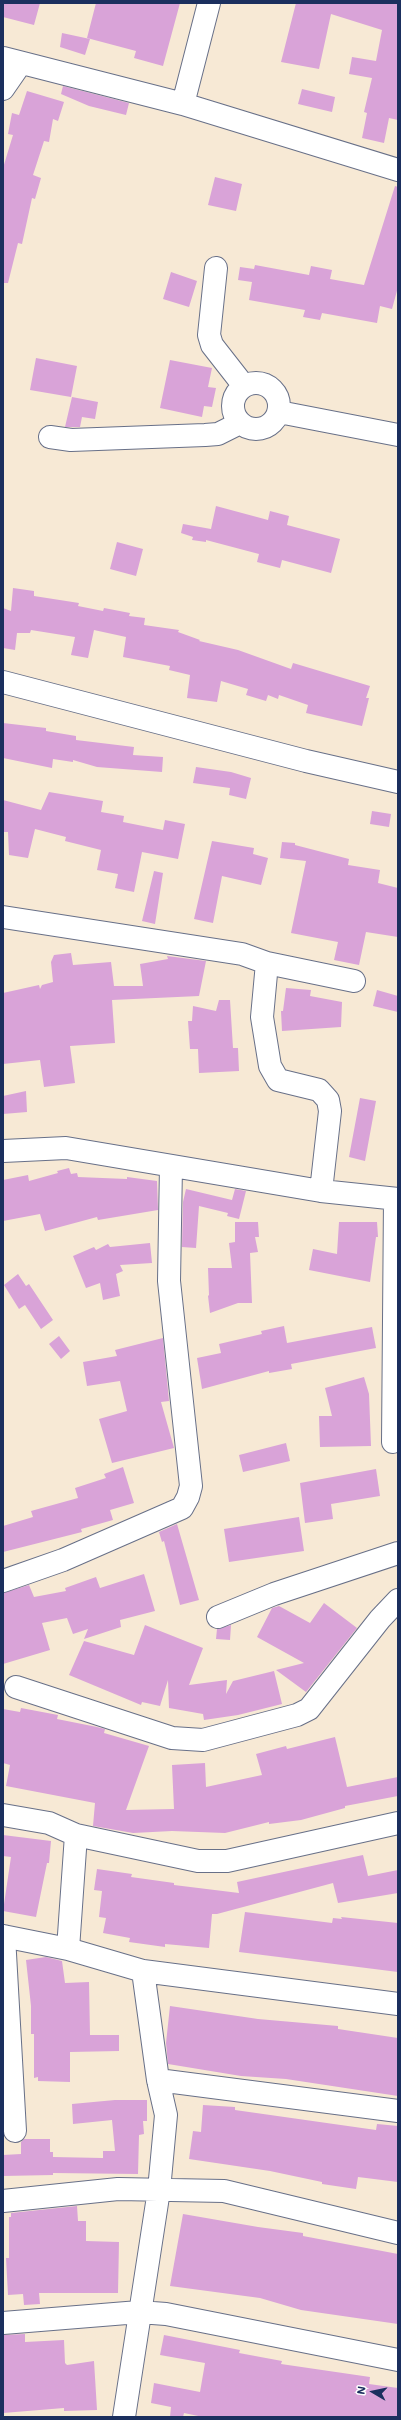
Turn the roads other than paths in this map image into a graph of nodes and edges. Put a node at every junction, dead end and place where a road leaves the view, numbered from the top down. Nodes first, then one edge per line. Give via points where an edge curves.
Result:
1 (209, 3) edge
2 (12, 60) edge
3 (3, 90) edge
4 (184, 104) junction
5 (398, 170) edge
6 (216, 268) dead end
7 (244, 386) junction
8 (279, 412) junction
9 (240, 423) junction
10 (398, 435) edge
11 (50, 437) dead end
12 (3, 682) edge
13 (398, 782) edge
14 (3, 917) edge
15 (268, 963) junction
16 (354, 981) dead end
17 (3, 1151) edge
18 (171, 1166) junction
19 (320, 1191) junction
20 (397, 1199) edge
21 (394, 1442) dead end
22 (398, 1553) edge
23 (3, 1581) edge
24 (398, 1600) edge
25 (218, 1617) dead end
26 (16, 1687) dead end
27 (3, 1815) edge
28 (398, 1823) edge
29 (76, 1835) junction
30 (3, 1936) edge
31 (68, 1949) junction
32 (143, 1971) junction
33 (398, 2004) edge
34 (158, 2080) junction
35 (398, 2111) edge
36 (15, 2131) dead end
37 (159, 2190) junction
38 (3, 2201) edge
39 (398, 2233) edge
40 (139, 2312) junction
41 (3, 2323) edge
42 (398, 2360) edge
43 (124, 2417) edge

1 - 4 street
2 - 3 street
2 - 4 street
4 - 5 street
6 - 7 street via 209,335 212,345
7 - 8 street via 259,383 266,385 277,396
7 - 9 street via 233,404 233,411
8 - 9 street via 272,424 260,430 252,430
8 - 10 street
9 - 11 street via 218,434 205,435 71,440
12 - 13 street via 306,761
14 - 15 street via 242,954
15 - 16 street
15 - 19 street via 262,1017 270,1066 278,1080 319,1090 328,1100 330,1111
17 - 18 street via 66,1148
18 - 19 street
18 - 23 street via 169,1281 191,1486 188,1497 182,1508 63,1560
19 - 20 street
20 - 21 street
22 - 25 street via 274,1594
24 - 26 street via 309,1709 297,1715 203,1740 172,1738
27 - 29 street via 49,1823
28 - 29 street via 227,1861 198,1861
29 - 31 street
30 - 31 street
30 - 36 street
31 - 32 street
32 - 33 street
32 - 34 street
34 - 35 street
34 - 37 street via 166,2115
37 - 38 street via 118,2189
37 - 39 street via 224,2191
37 - 40 street
40 - 41 street
40 - 42 street via 177,2316
40 - 43 street

